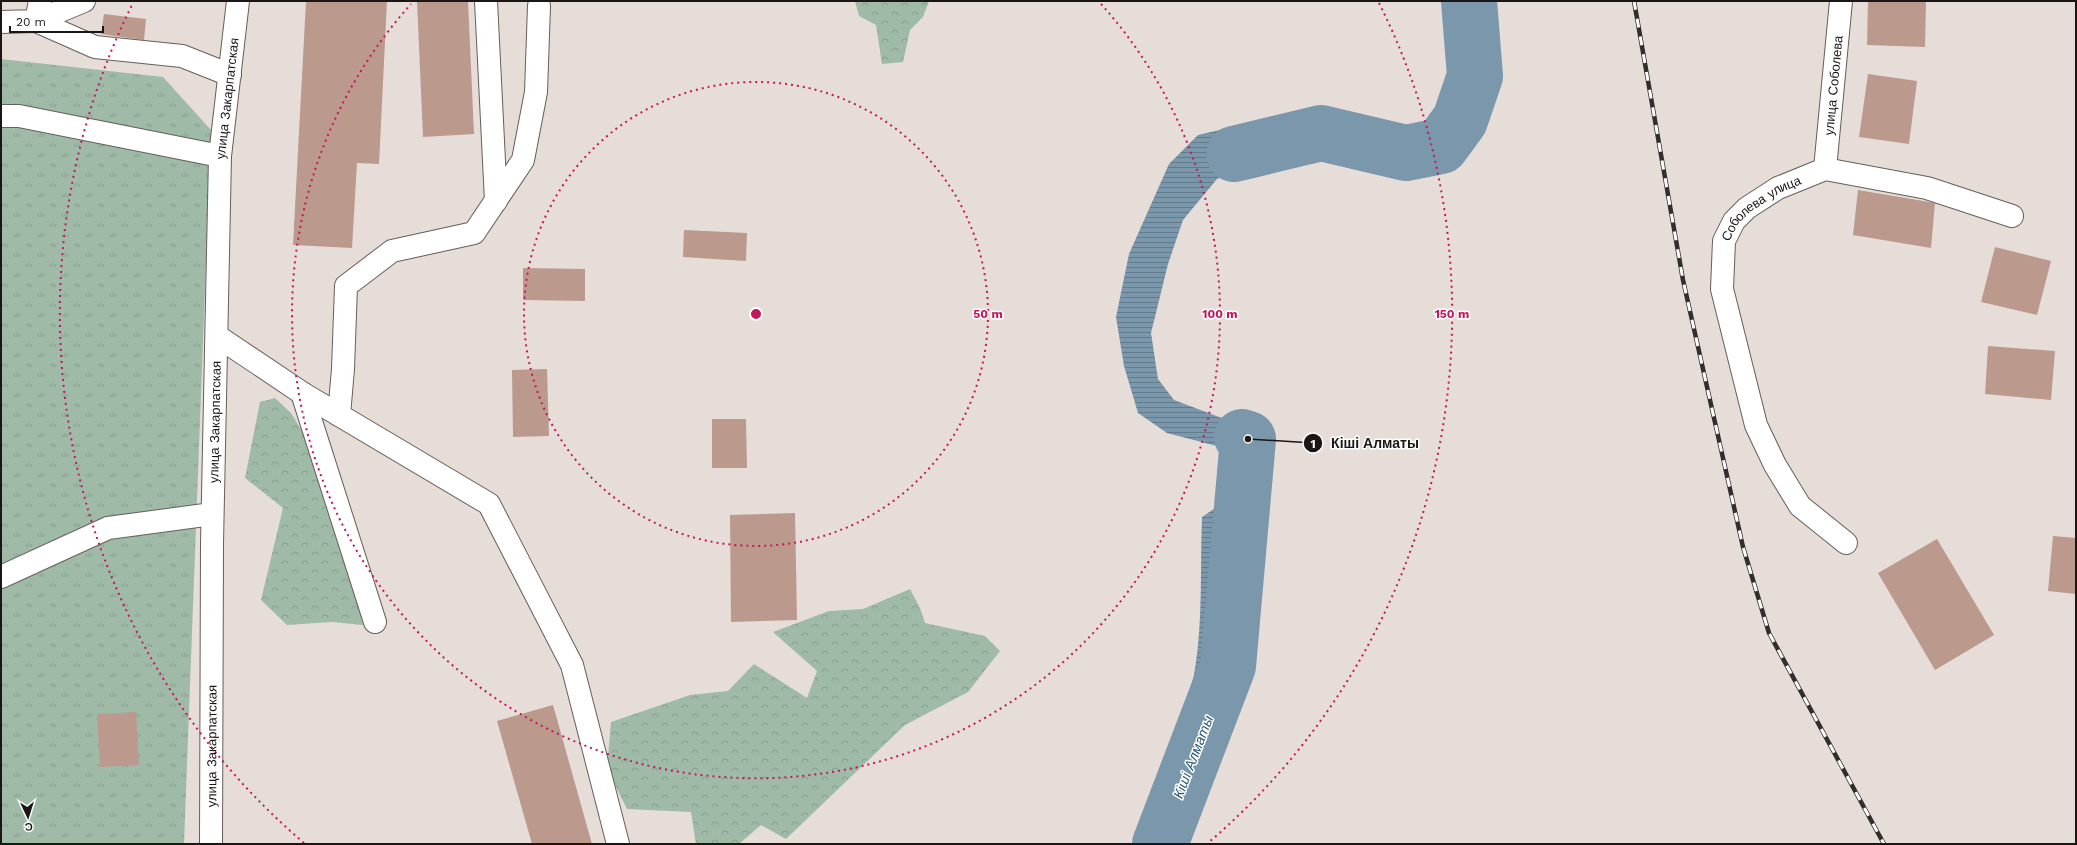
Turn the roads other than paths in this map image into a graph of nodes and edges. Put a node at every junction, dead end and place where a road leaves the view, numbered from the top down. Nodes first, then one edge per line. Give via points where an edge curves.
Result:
1 (84, 1) edge
2 (238, 1) edge
3 (486, 1) edge
4 (1841, 1) edge
5 (539, 6) dead end
6 (38, 11) edge
7 (1, 22) edge
8 (230, 75) junction
9 (1, 116) edge
10 (220, 156) junction
11 (1824, 169) junction
12 (496, 201) junction
13 (2012, 216) dead end
14 (218, 336) junction
15 (302, 393) junction
16 (339, 415) junction
17 (212, 514) junction
18 (1846, 543) dead end
19 (1, 577) edge
20 (375, 622) dead end
21 (212, 844) edge
22 (618, 844) edge

1 - 6 street
2 - 8 street, улица Закарпатская
3 - 12 street
4 - 11 street, улица Соболева
5 - 12 street via 536,92 523,160
6 - 7 street
6 - 8 street via 95,47 182,56
8 - 10 street, улица Закарпатская
9 - 10 street via 19,116
10 - 14 street, улица Закарпатская
11 - 13 street via 1927,188
11 - 18 street, Соболева улица via 1778,188 1747,208 1734,221 1724,241 1722,289 1756,425 1775,465 1800,506
12 - 16 street via 474,233 392,251 346,286
14 - 15 street
14 - 17 street, улица Закарпатская
15 - 16 street
15 - 20 street
16 - 22 street via 489,504 572,665
17 - 19 street via 108,528
17 - 21 street, улица Закарпатская

